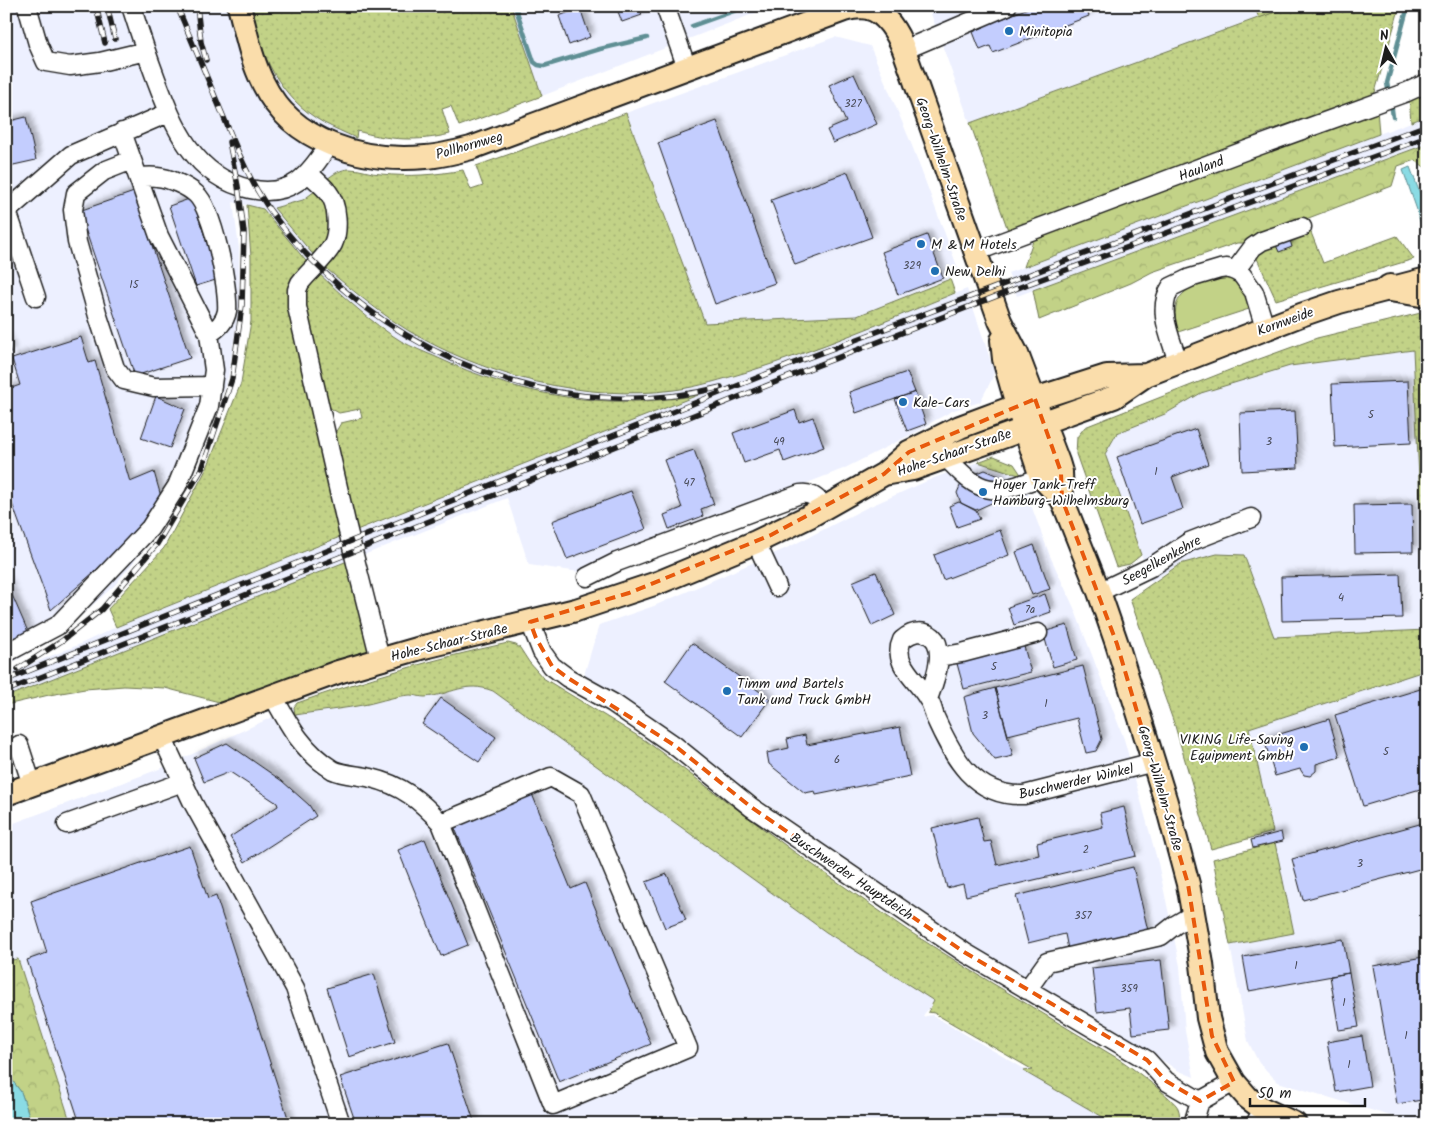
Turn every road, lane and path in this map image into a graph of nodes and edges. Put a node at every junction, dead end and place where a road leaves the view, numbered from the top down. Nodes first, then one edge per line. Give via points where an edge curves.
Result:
1 (27, 6) edge
2 (131, 6) edge
3 (239, 6) edge
4 (665, 6) edge
5 (1007, 6) edge
6 (865, 7) edge
7 (904, 50) junction
8 (146, 51) junction
9 (687, 68) junction
10 (1427, 83) edge
11 (168, 113) junction
12 (122, 132) junction
13 (329, 144) junction
14 (132, 160) junction
15 (308, 173) junction
16 (138, 177) junction
17 (7, 212) edge
18 (1302, 228) dead end
19 (975, 252) junction
20 (1235, 271) junction
21 (1425, 284) edge
22 (1390, 288) joint
23 (36, 297) dead end
24 (1265, 328) junction
25 (209, 334) junction
26 (1178, 362) junction
27 (1146, 375) junction
28 (212, 386) junction
29 (1026, 402) junction
30 (1033, 425) junction
31 (945, 456) junction
32 (884, 474) junction
33 (1041, 477) junction
34 (1062, 499) junction
35 (826, 507) junction
36 (1251, 518) dead end
37 (756, 542) junction
38 (587, 577) dead end
39 (777, 587) dead end
40 (1099, 592) junction
41 (530, 622) junction
42 (1038, 633) dead end
43 (6, 653) edge
44 (939, 657) junction
45 (380, 659) junction
46 (273, 696) junction
47 (928, 698) junction
48 (162, 737) junction
49 (18, 745) dead end
50 (1154, 762) junction
51 (183, 782) junction
52 (32, 785) junction
53 (6, 794) edge
54 (441, 823) junction
55 (67, 824) dead end
56 (1194, 914) junction
57 (1027, 990) junction
58 (1234, 1082) junction
59 (1200, 1101) junction
60 (1259, 1116) edge
61 (341, 1124) edge
62 (1193, 1124) edge
63 (1295, 1124) edge

1 - 8 street via 46,62 70,66
2 - 8 street
3 - 13 main road, Pollhornweg via 253,58 268,92 289,119
4 - 9 street
5 - 7 street
6 - 7 main road, Georg-Wilhelm-Straße via 882,16 894,29
6 - 9 main road, Pollhornweg via 844,10
7 - 19 main road, Georg-Wilhelm-Straße
8 - 11 street
9 - 13 main road, Pollhornweg via 452,153 392,158
10 - 19 street, Hauland
11 - 12 street
11 - 15 street via 197,158 232,184 257,190 279,190 294,185
12 - 14 street
12 - 17 street via 71,155
13 - 15 street
14 - 16 street
14 - 28 street via 104,171 76,193 73,210 77,242 116,368 124,380 154,387
15 - 45 street via 332,198 336,231 332,246 300,283 297,307
16 - 25 street via 159,236
16 - 25 street via 158,177 176,183 196,194 204,207 226,285 227,312 221,326
17 - 23 street
18 - 20 street via 1262,241 1253,247
19 - 29 main road, Georg-Wilhelm-Straße via 1000,321 1017,354
20 - 24 street via 1242,275 1254,292
20 - 26 street via 1227,268 1197,276 1176,284 1168,292 1164,310
21 - 22 highway
22 - 24 main road, Kornweide
24 - 26 main road, Kornweide
25 - 28 street via 214,370
26 - 27 main road, Kornweide
27 - 29 main road, Kornweide via 1107,376
27 - 30 main road, Kornweide via 1114,397
28 - 43 street via 209,406 177,486 150,528 57,626
29 - 30 main road, Georg-Wilhelm-Straße
29 - 32 main road, Hohe-Schaar-Straße via 960,427 909,452
30 - 31 main road, Hohe-Schaar-Straße
30 - 33 main road, Georg-Wilhelm-Straße
30 - 34 main road, Georg-Wilhelm-Straße via 1061,472
31 - 32 main road, Hohe-Schaar-Straße
31 - 33 street via 962,476 974,484 994,490
32 - 35 main road, Hohe-Schaar-Straße
33 - 34 main road, Georg-Wilhelm-Straße
34 - 40 main road, Georg-Wilhelm-Straße
35 - 37 main road, Hohe-Schaar-Straße
35 - 38 street via 813,495 800,494 618,562
36 - 40 street, Seegelkenkehre via 1189,542 1151,568
37 - 39 street
37 - 41 main road, Hohe-Schaar-Straße via 637,590
40 - 50 main road, Georg-Wilhelm-Straße
41 - 45 main road, Hohe-Schaar-Straße
41 - 57 street, Buschwerder Hauptdeich via 542,652 552,666 568,678 666,739 751,807 964,952
42 - 44 street
44 - 47 street
44 - 47 street, Buschwerder Winkel via 935,640 924,633 907,636 899,646 900,658 913,681
45 - 46 main road, Hohe-Schaar-Straße
46 - 48 main road, Hohe-Schaar-Straße
46 - 54 street via 295,736 314,756 335,771 374,778 400,788 422,802
47 - 50 street, Buschwerder Winkel via 958,760 972,778 996,792 1024,795
48 - 51 street
48 - 52 main road, Hohe-Schaar-Straße
49 - 52 street
50 - 56 main road, Georg-Wilhelm-Straße
51 - 55 street
51 - 61 street via 294,988
52 - 53 main road, Hohe-Schaar-Straße
54 - 54 street via 552,1105 688,1048 582,794 552,777
56 - 57 street via 1161,936 1047,962
56 - 58 main road, Georg-Wilhelm-Straße via 1212,1036
57 - 59 street, Buschwerder Hauptdeich via 1146,1060 1166,1081
58 - 59 street
58 - 60 main road, Georg-Wilhelm-Straße
59 - 62 street
60 - 63 main road, Georg-Wilhelm-Straße

